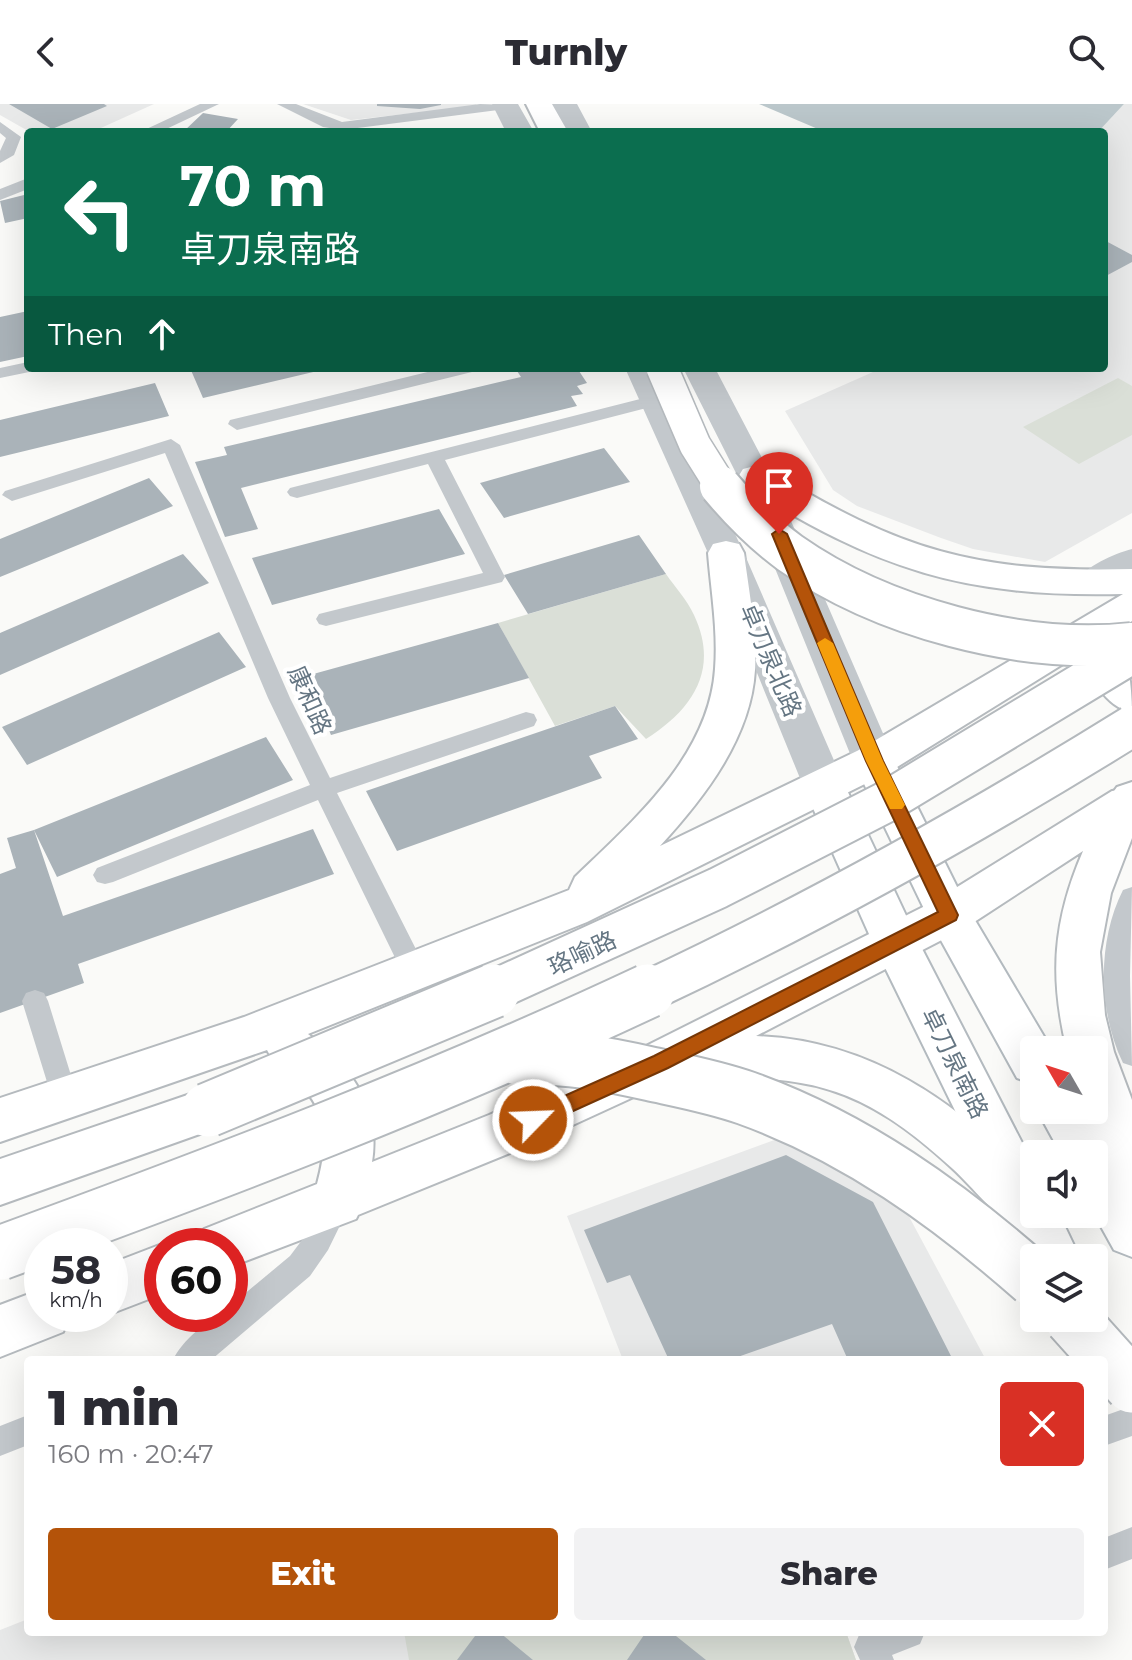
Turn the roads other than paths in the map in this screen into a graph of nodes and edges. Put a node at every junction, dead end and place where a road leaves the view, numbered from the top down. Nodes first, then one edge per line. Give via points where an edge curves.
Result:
1 (212, 104) edge
2 (284, 104) edge
3 (539, 104) edge
4 (564, 104) edge
5 (506, 105) edge
6 (0, 126) edge
7 (156, 128) edge
8 (518, 128) edge
9 (552, 128) edge
10 (576, 128) edge
11 (0, 158) edge
12 (24, 185) edge
13 (0, 195) edge
14 (24, 368) edge
15 (450, 372) edge
16 (701, 372) edge
17 (0, 373) edge
18 (653, 379) edge
19 (237, 424) dead end
20 (434, 457) junction
21 (755, 477) junction
22 (297, 492) dead end
23 (12, 495) dead end
24 (726, 553) junction
25 (1132, 561) edge
26 (1132, 581) edge
27 (1115, 613) edge
28 (326, 619) dead end
29 (1132, 653) edge
30 (1132, 699) edge
31 (526, 720) dead end
32 (1132, 726) edge
33 (874, 761) junction
34 (825, 788) junction
35 (323, 789) junction
36 (1129, 800) edge
37 (861, 864) joint
38 (105, 875) dead end
39 (1132, 897) edge
40 (571, 909) junction
41 (949, 915) junction
42 (896, 943) junction
43 (414, 971) junction
44 (35, 1001) dead end
45 (255, 1034) junction
46 (1088, 1036) edge
47 (1020, 1039) edge
48 (1132, 1055) edge
49 (661, 1062) junction
50 (65, 1098) junction
51 (1108, 1102) edge
52 (208, 1110) junction
53 (0, 1120) edge
54 (1132, 1171) edge
55 (0, 1182) edge
56 (1108, 1191) edge
57 (1020, 1195) edge
58 (338, 1202) junction
59 (1020, 1202) edge
60 (1132, 1233) edge
61 (248, 1236) edge
62 (0, 1253) edge
63 (1020, 1268) edge
64 (24, 1322) edge
65 (0, 1331) edge
66 (1084, 1332) edge
67 (1096, 1332) edge
68 (193, 1356) edge
69 (1105, 1356) edge
70 (1108, 1359) edge
71 (1132, 1386) edge
72 (1132, 1398) edge
73 (1132, 1421) edge
74 (1108, 1430) edge
75 (24, 1432) edge
76 (0, 1441) edge
77 (1132, 1543) edge
78 (1108, 1552) edge
79 (898, 1636) edge
80 (877, 1660) edge

1 - 7 lane
2 - 5 lane via 342,126 466,116
3 - 9 main road
4 - 10 street
5 - 8 street
6 - 11 lane via 14,142
12 - 13 lane
14 - 17 lane
15 - 19 lane
16 - 21 street
18 - 20 lane
18 - 24 street, 卓刀泉北路
18 - 27 main road, bridge via 722,488 755,523 815,567 880,601 969,630 1039,641
20 - 22 lane
20 - 28 lane via 495,577
21 - 27 main road via 850,534 937,568 1017,580
21 - 33 street
23 - 35 lane, 康和路 via 171,445
24 - 34 street, 卓刀泉北路
24 - 40 main road via 735,657 731,698 717,740 629,850
25 - 27 street
26 - 27 main road
27 - 30 main road via 1102,657 1107,671
27 - 33 main road
29 - 52 main road, 珞喻路, bridge via 887,801 737,879 558,965
31 - 35 lane
32 - 62 main road, bridge via 968,829 596,1019 393,1104
33 - 34 main road
33 - 41 main road
34 - 37 main road, 卓刀泉北路
34 - 40 main road
35 - 38 lane
35 - 43 lane, 康和路
36 - 41 main road
36 - 46 main road via 1100,858 1081,914 1077,986
37 - 42 main road, 卓刀泉南路
39 - 48 lane via 1117,951 1116,979
40 - 43 main road
41 - 42 main road
41 - 47 main road
42 - 49 main road
42 - 57 main road, 卓刀泉南路
43 - 45 main road
44 - 50 lane
45 - 50 main road
45 - 58 main road via 287,1044 322,1070 342,1098 351,1133
49 - 58 main road
49 - 59 main road via 768,1056 829,1066 865,1080 951,1133
50 - 53 main road
51 - 54 main road
52 - 55 main road, 珞喻路
52 - 63 main road, bridge via 473,1062 535,1056 595,1061 707,1087 785,1113 889,1169 963,1220
56 - 60 main road
58 - 61 main road
58 - 68 lane via 300,1266
64 - 65 main road
66 - 69 main road, bridge
67 - 72 main road
70 - 71 main road, bridge
73 - 74 lane
75 - 76 lane
77 - 78 lane
79 - 80 lane via 871,1647

